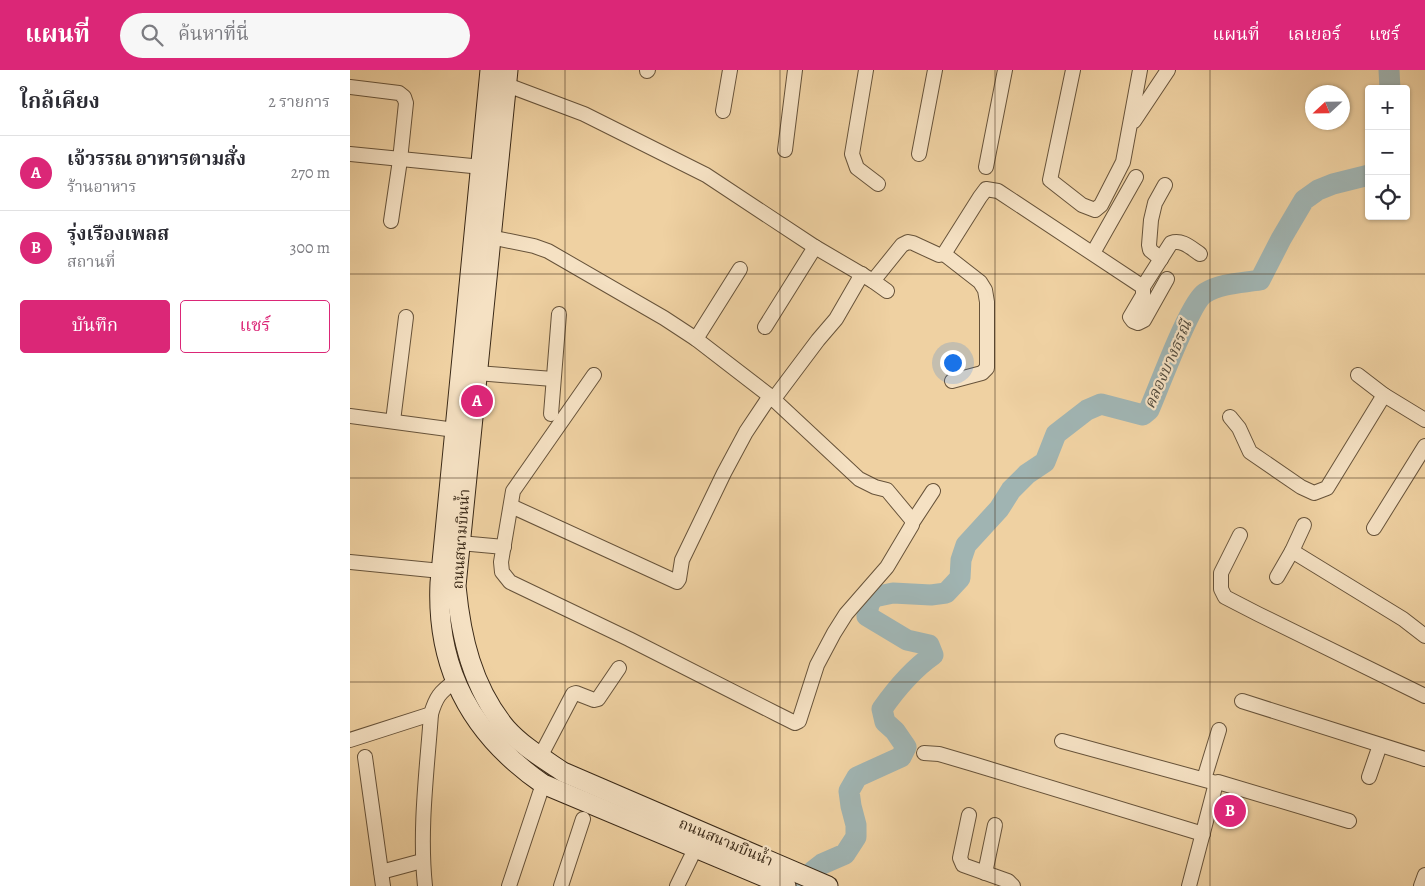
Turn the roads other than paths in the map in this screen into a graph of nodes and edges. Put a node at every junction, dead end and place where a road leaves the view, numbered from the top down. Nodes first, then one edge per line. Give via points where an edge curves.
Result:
1 (490, 70) edge
2 (730, 70) edge
3 (795, 70) edge
4 (866, 70) edge
5 (936, 70) edge
6 (1005, 70) edge
7 (1074, 70) edge
8 (1140, 70) edge
9 (1168, 70) edge
10 (507, 78) edge
11 (350, 87) edge
12 (723, 111) dead end
13 (1130, 127) junction
14 (784, 150) dead end
15 (350, 154) edge
16 (919, 154) dead end
17 (400, 160) junction
18 (482, 167) junction
19 (986, 167) dead end
20 (1136, 177) dead end
21 (878, 184) dead end
22 (1166, 185) dead end
23 (391, 221) dead end
24 (490, 237) junction
25 (815, 247) junction
26 (944, 254) junction
27 (1093, 254) junction
28 (1200, 254) dead end
29 (1161, 259) junction
30 (740, 269) dead end
31 (868, 278) junction
32 (1167, 279) dead end
33 (1143, 287) junction
34 (887, 291) dead end
35 (559, 314) dead end
36 (406, 317) dead end
37 (765, 327) dead end
38 (696, 339) junction
39 (478, 373) junction
40 (594, 375) dead end
41 (1358, 375) dead end
42 (553, 379) junction
43 (952, 381) dead end
44 (1384, 396) junction
45 (772, 398) junction
46 (552, 414) dead end
47 (350, 416) edge
48 (1230, 417) dead end
49 (1425, 420) edge
50 (393, 421) junction
51 (455, 430) junction
52 (1425, 446) edge
53 (933, 491) dead end
54 (511, 506) junction
55 (912, 523) junction
56 (1304, 525) dead end
57 (1374, 528) dead end
58 (1240, 535) dead end
59 (460, 543) junction
60 (504, 547) junction
61 (1292, 552) junction
62 (350, 562) edge
63 (441, 571) junction
64 (1277, 577) dead end
65 (1425, 636) edge
66 (619, 668) dead end
67 (454, 682) junction
68 (1425, 696) edge
69 (1242, 702) dead end
70 (431, 714) junction
71 (1219, 730) dead end
72 (350, 740) edge
73 (1062, 741) dead end
74 (1380, 745) junction
75 (924, 753) dead end
76 (365, 757) dead end
77 (540, 757) junction
78 (1425, 760) edge
79 (1370, 776) dead end
80 (1210, 781) junction
81 (543, 784) junction
82 (969, 815) dead end
83 (583, 819) dead end
84 (1349, 821) dead end
85 (994, 825) dead end
86 (1202, 834) junction
87 (696, 848) junction
88 (422, 861) junction
89 (381, 872) junction
90 (985, 873) junction
91 (1425, 875) edge
92 (787, 880) edge
93 (824, 884) edge
94 (383, 886) edge
95 (424, 886) edge
96 (509, 886) edge
97 (561, 886) edge
98 (677, 886) edge
99 (1013, 886) edge
100 (1188, 886) edge
101 (1421, 886) edge

1 - 18 main road, ถนนสนามบินน้ำ
2 - 12 street
3 - 14 street
4 - 21 street via 852,154 857,168
5 - 16 street
6 - 19 street
7 - 13 street via 1050,180 1055,186 1095,210 1101,205 1123,162
8 - 13 street
9 - 13 street
10 - 24 main road, ถนนสนามบินน้ำ
10 - 25 street via 706,175
11 - 17 street via 399,93 404,97
15 - 17 street
17 - 18 street
17 - 23 street
18 - 51 main road, ถนนสนามบินน้ำ
20 - 27 street
22 - 29 street via 1155,203 1148,245
24 - 38 street via 548,251
24 - 39 main road, ถนนสนามบินน้ำ
25 - 31 street
25 - 37 street
26 - 27 street via 986,189 998,190
26 - 31 street via 939,255 908,242
26 - 43 street via 980,282 987,302 987,368 982,373
27 - 33 street
28 - 29 street via 1176,241 1171,243
29 - 33 street
30 - 38 street
31 - 34 street
31 - 45 street
32 - 33 street via 1144,320 1138,323 1130,317 1143,294
35 - 42 street
36 - 50 street
38 - 45 street
39 - 42 street
39 - 59 main road, ถนนสนามบินน้ำ
40 - 54 street via 517,484
41 - 44 street
42 - 46 street
44 - 48 street via 1327,488 1314,493 1250,452
44 - 49 street
45 - 54 street via 746,432 724,474 682,560 677,582
45 - 55 street via 859,478 887,490
47 - 50 street
50 - 51 street
51 - 63 main road, ถนนสนามบินน้ำ
52 - 57 street
53 - 55 street
54 - 60 street
55 - 60 street via 887,567 843,618 817,665 795,723 510,582 502,572
56 - 61 street
58 - 68 street via 1221,573 1221,589 1225,597
59 - 60 street
59 - 77 main road, ถนนสนามบินน้ำ via 456,586 459,621 469,662 485,699 507,729
61 - 64 street
61 - 65 street via 1404,619
62 - 63 street
63 - 67 main road, ถนนสนามบินน้ำ via 440,623
66 - 77 street via 598,698 594,700 573,694
67 - 70 street via 441,691
67 - 81 main road, ถนนสนามบินน้ำ via 499,748
69 - 74 street
70 - 72 street
70 - 88 street
71 - 80 street
73 - 80 street
74 - 78 street
74 - 79 street
75 - 86 street via 982,766
76 - 89 street
77 - 92 main road, ถนนสนามบินน้ำ via 563,772
80 - 84 street
80 - 86 street
81 - 87 main road, ถนนสนามบินน้ำ
81 - 96 street
82 - 90 street via 960,858 963,865
83 - 97 street
85 - 90 street
86 - 100 street
87 - 92 main road, ถนนสนามบินน้ำ
87 - 98 street
88 - 89 street
88 - 95 street
89 - 94 street
90 - 99 street
91 - 101 street
92 - 93 main road, ถนนสนามบินน้ำ

